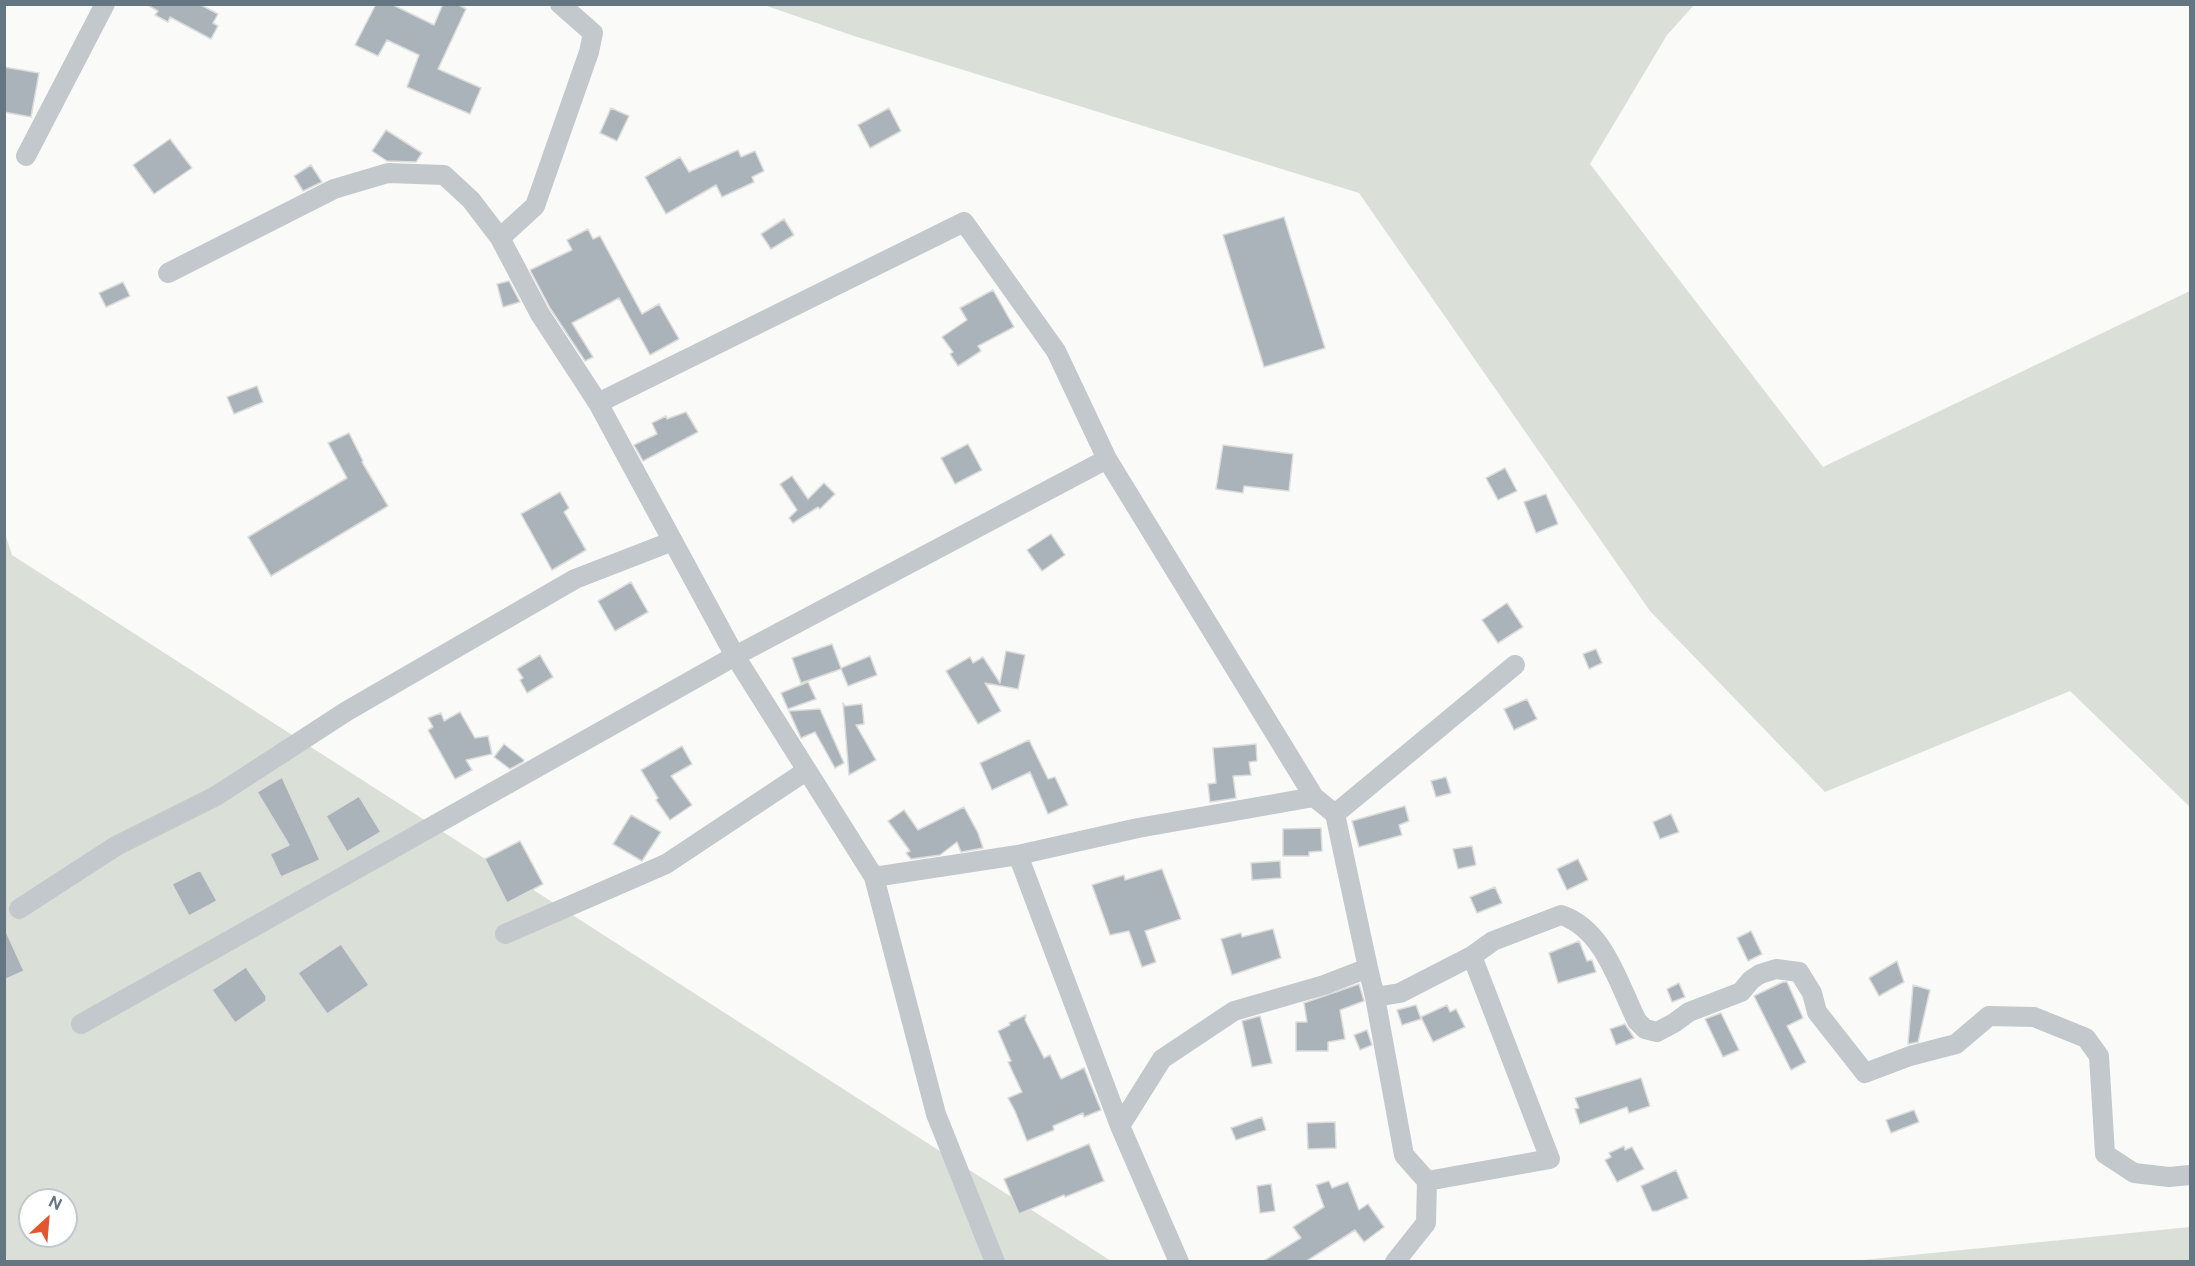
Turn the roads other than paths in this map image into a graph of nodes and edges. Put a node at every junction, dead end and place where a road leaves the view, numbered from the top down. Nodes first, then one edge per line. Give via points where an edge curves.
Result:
1 (105, 4) edge
2 (560, 4) edge
3 (26, 156) dead end
4 (500, 238) junction
5 (168, 273) dead end
6 (598, 403) junction
7 (1107, 459) junction
8 (673, 541) junction
9 (735, 656) junction
10 (1515, 665) dead end
11 (806, 771) junction
12 (1314, 797) junction
13 (1335, 814) junction
14 (1018, 855) junction
15 (874, 877) junction
16 (19, 909) dead end
17 (505, 934) dead end
18 (1472, 957) junction
19 (1368, 968) junction
20 (1375, 998) junction
21 (81, 1024) dead end
22 (1120, 1126) junction
23 (2190, 1175) edge
24 (1427, 1181) junction
25 (995, 1262) edge
26 (1179, 1262) edge
27 (1395, 1262) edge

1 - 3 street
2 - 4 street via 593,33 589,52 535,206
4 - 5 street via 471,200 444,175 388,173 334,189
4 - 6 street via 540,314
6 - 7 street via 964,222 1056,351
6 - 8 street
7 - 9 street
7 - 12 street
8 - 9 street
8 - 16 street via 575,579 347,711 216,796 117,846
9 - 11 street
9 - 21 street
10 - 13 street
11 - 15 street
11 - 17 street via 666,864
12 - 13 street
12 - 14 street via 1138,828
13 - 19 street
14 - 15 street
14 - 22 street
15 - 25 street via 936,1114
18 - 20 street via 1400,993
18 - 23 street via 1493,941 1542,920 1561,915 1576,920 1597,942 1637,1021 1645,1029 1657,1032 1689,1012 1741,992 1760,974 1776,969 1799,972 1812,993 1817,1012 1864,1073 1956,1044 1989,1016 2034,1017 2086,1038 2099,1056 2104,1154 2134,1173
18 - 24 street via 1550,1159
19 - 20 street
19 - 22 street via 1234,1011 1162,1059
20 - 24 street via 1404,1155
22 - 26 street
24 - 27 street via 1426,1223

